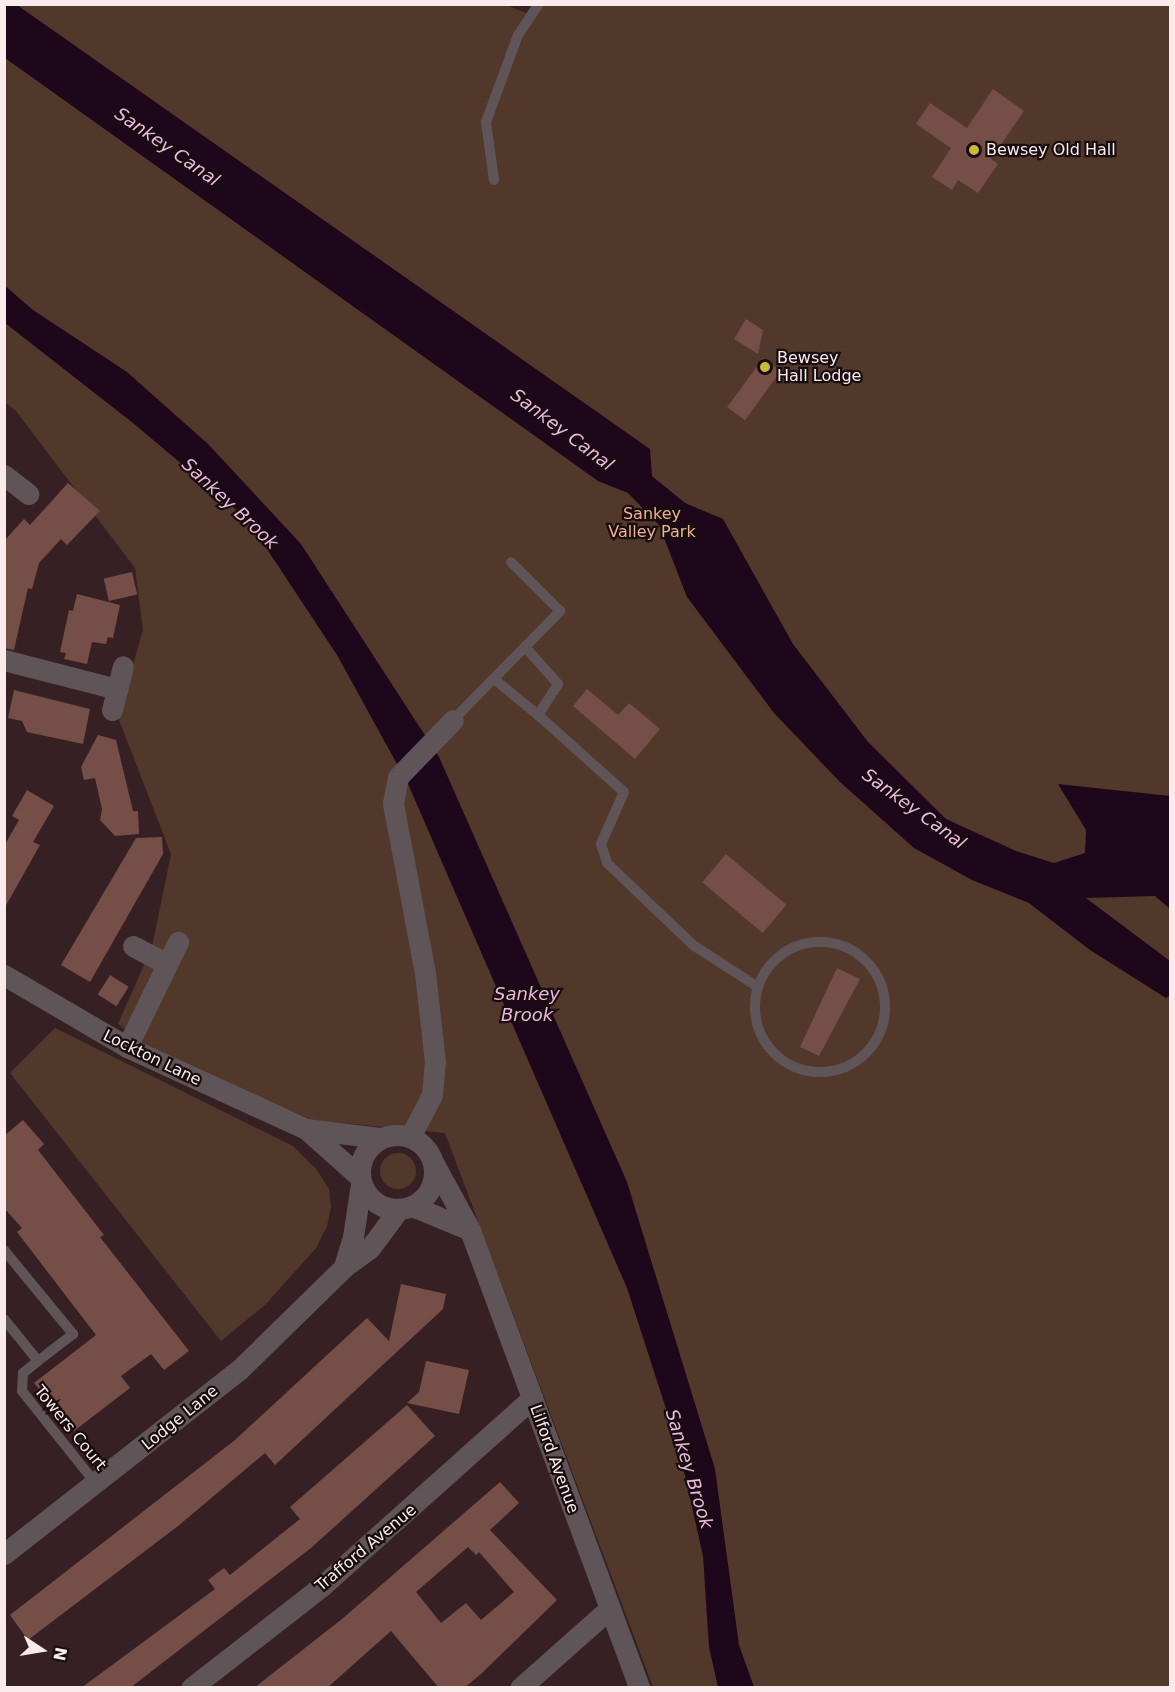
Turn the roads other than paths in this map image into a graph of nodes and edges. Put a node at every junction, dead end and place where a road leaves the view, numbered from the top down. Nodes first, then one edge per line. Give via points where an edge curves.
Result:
1 (539, 4) edge
2 (494, 180) dead end
3 (7, 481) edge
4 (28, 494) dead end
5 (511, 562) dead end
6 (525, 647) junction
7 (4, 660) edge
8 (123, 666) dead end
9 (494, 680) junction
10 (538, 715) junction
11 (453, 720) joint
12 (178, 942) dead end
13 (133, 946) dead end
14 (167, 964) junction
15 (4, 975) edge
16 (758, 987) junction
17 (128, 1047) junction
18 (306, 1129) junction
19 (410, 1137) junction
20 (380, 1138) junction
21 (433, 1162) junction
22 (360, 1180) junction
23 (406, 1207) junction
24 (470, 1230) junction
25 (4, 1250) edge
26 (344, 1267) junction
27 (4, 1319) edge
28 (38, 1361) junction
29 (532, 1398) junction
30 (98, 1485) junction
31 (4, 1554) edge
32 (610, 1608) junction
33 (191, 1688) edge
34 (520, 1688) edge
35 (639, 1688) edge

1 - 2 lane via 518,35 486,122
3 - 4 street
5 - 6 lane via 560,611
6 - 9 lane
6 - 10 lane via 558,684
7 - 8 street via 114,700
9 - 10 lane
9 - 11 lane
10 - 16 lane via 624,792 601,844 607,863 693,945
11 - 19 street via 398,777 393,803 425,973 435,1062 432,1095
12 - 14 street
13 - 14 street
14 - 17 street
15 - 17 street, Lockton Lane
16 - 16 lane via 758,1028 768,1047 783,1061 802,1070 823,1073 852,1063 875,1042 883,1022 885,1000 879,979 866,961 848,948 827,942 805,944 784,953 768,968
17 - 18 street, Lockton Lane
18 - 20 street, Lockton Lane
18 - 22 street, Lockton Lane
19 - 20 street
19 - 21 street via 420,1142
20 - 22 street via 364,1154
21 - 23 street via 432,1184
21 - 24 street, Lilford Avenue
22 - 23 street via 379,1205
22 - 26 street via 358,1214
23 - 24 street
23 - 26 street, Lodge Lane via 370,1248
24 - 29 street, Lilford Avenue
25 - 28 lane, Towers Court via 73,1334
26 - 30 street, Lodge Lane via 250,1360
27 - 28 lane, Towers Court
28 - 30 lane, Towers Court via 23,1373 22,1392
29 - 32 street, Lilford Avenue
29 - 33 street, Trafford Avenue via 322,1586
30 - 31 street, Lodge Lane
32 - 34 street
32 - 35 street, Lilford Avenue

